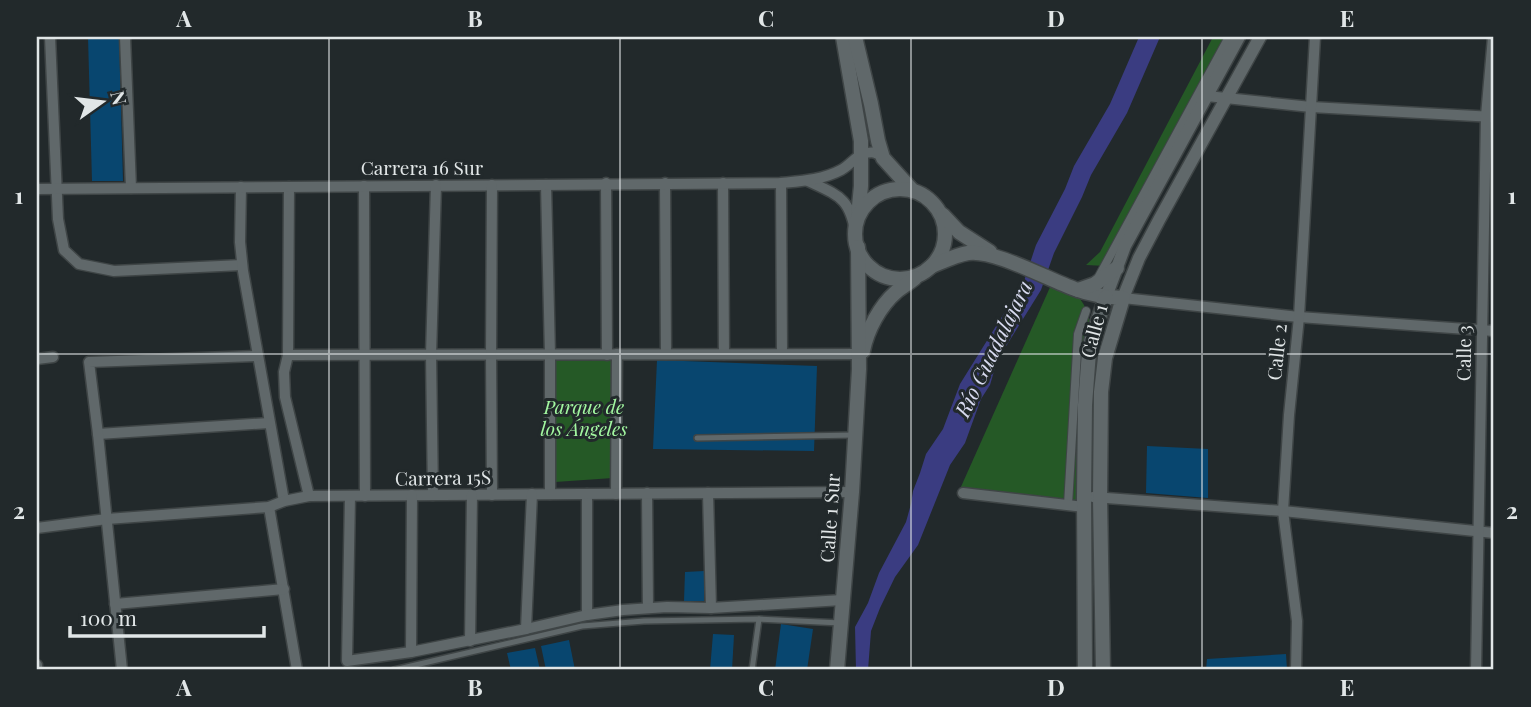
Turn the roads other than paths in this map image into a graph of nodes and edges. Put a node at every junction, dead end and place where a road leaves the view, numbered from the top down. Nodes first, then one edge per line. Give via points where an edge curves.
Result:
1 (50, 37) edge
2 (125, 37) edge
3 (843, 37) edge
4 (855, 37) edge
5 (1229, 37) edge
6 (1239, 37) edge
7 (1260, 37) edge
8 (1315, 37) edge
9 (1493, 37) edge
10 (1207, 96) junction
11 (1226, 98) junction
12 (1311, 107) junction
13 (1490, 116) edge
14 (861, 154) junction
15 (883, 158) junction
16 (808, 181) junction
17 (606, 183) junction
18 (664, 183) junction
19 (723, 183) junction
20 (781, 183) junction
21 (492, 185) junction
22 (546, 185) junction
23 (364, 186) junction
24 (436, 186) junction
25 (240, 187) junction
26 (289, 187) junction
27 (57, 188) junction
28 (131, 188) junction
29 (37, 189) edge
30 (912, 190) junction
31 (936, 206) junction
32 (857, 235) junction
33 (997, 257) junction
34 (242, 265) junction
35 (1117, 268) junction
36 (926, 270) junction
37 (1095, 284) junction
38 (1076, 289) junction
39 (1106, 297) junction
40 (1123, 298) junction
41 (1086, 311) dead end
42 (1299, 317) junction
43 (1488, 330) edge
44 (1092, 338) junction
45 (612, 354) junction
46 (666, 354) junction
47 (724, 354) junction
48 (782, 354) junction
49 (860, 354) junction
50 (289, 355) junction
51 (365, 355) junction
52 (431, 355) junction
53 (491, 355) junction
54 (550, 355) junction
55 (258, 356) junction
56 (52, 358) dead end
57 (37, 359) edge
58 (269, 423) junction
59 (98, 434) junction
60 (854, 435) junction
61 (697, 438) dead end
62 (852, 492) junction
63 (708, 493) junction
64 (963, 493) dead end
65 (532, 494) junction
66 (550, 494) junction
67 (586, 494) junction
68 (616, 494) junction
69 (647, 494) junction
70 (412, 495) junction
71 (433, 495) junction
72 (472, 495) junction
73 (492, 495) junction
74 (309, 496) junction
75 (350, 496) junction
76 (365, 496) junction
77 (1100, 498) junction
78 (284, 501) junction
79 (1084, 502) junction
80 (1068, 505) junction
81 (269, 507) junction
82 (1283, 511) junction
83 (107, 519) junction
84 (37, 528) edge
85 (1477, 531) junction
86 (1494, 533) edge
87 (284, 589) junction
88 (842, 600) junction
89 (115, 604) junction
90 (648, 608) junction
91 (711, 608) junction
92 (587, 615) junction
93 (759, 619) junction
94 (841, 623) junction
95 (526, 629) junction
96 (470, 641) junction
97 (411, 652) junction
98 (122, 670) edge
99 (297, 670) edge
100 (394, 670) edge
101 (752, 670) edge
102 (837, 670) edge
103 (1085, 670) edge
104 (1104, 670) edge
105 (1296, 670) edge
106 (1476, 670) edge

1 - 27 street
2 - 28 street
3 - 14 main road, Calle 1 Sur
4 - 15 main road
5 - 37 street
6 - 10 street, Calle 1
7 - 11 street, Calle 1
8 - 12 street, Calle 2
9 - 13 street, Calle 3
10 - 11 street
10 - 35 street, Calle 1
11 - 12 street
11 - 40 street, Calle 1 via 1158,219
12 - 13 street
12 - 42 street, Calle 2
13 - 43 street, Calle 3
14 - 15 street via 878,153
14 - 16 street, Carrera 16 Sur via 840,171
14 - 32 main road, Calle 1 Sur
15 - 30 main road
16 - 20 street, Carrera 16 Sur
16 - 32 street via 839,196 853,216
17 - 18 street, Carrera 16 Sur
17 - 22 street, Carrera 16 Sur
17 - 45 street
18 - 19 street, Carrera 16 Sur
18 - 46 street
19 - 20 street, Carrera 16 Sur
19 - 47 street
20 - 48 street
21 - 22 street, Carrera 16 Sur
21 - 24 street, Carrera 16 Sur
21 - 53 street
22 - 54 street
23 - 24 street, Carrera 16 Sur
23 - 26 street, Carrera 16 Sur
23 - 51 street
24 - 52 street
25 - 26 street, Carrera 16 Sur
25 - 28 street, Carrera 16 Sur
25 - 34 street
26 - 50 street
27 - 28 street, Carrera 16 Sur
27 - 29 street, Carrera 16 Sur
27 - 34 street via 64,250 79,264 114,271
30 - 31 main road
30 - 32 main road via 883,192 871,200 862,211
31 - 33 main road via 959,232
31 - 36 main road via 945,241
32 - 36 main road via 863,259 881,275 907,279
32 - 49 main road, Calle 1 Sur
33 - 36 main road via 968,253
33 - 38 main road
34 - 55 street
35 - 37 main road
35 - 39 street, Calle 1
36 - 49 main road, Calle 1 Sur via 885,305
37 - 38 main road
38 - 39 main road
38 - 44 main road via 1095,318
39 - 40 main road
39 - 44 main road, Calle 1
40 - 42 street
40 - 77 main road, Calle 1 via 1105,358 1101,392
41 - 80 street via 1078,334
42 - 43 street
42 - 82 street, Calle 2
43 - 85 street, Calle 3
44 - 79 main road, Calle 1 via 1085,405
45 - 46 street
45 - 54 street
45 - 68 street
46 - 47 street
47 - 48 street
48 - 49 street
49 - 60 main road, Calle 1 Sur
50 - 51 street
50 - 74 street via 285,397
51 - 52 street
51 - 76 street
52 - 53 street
52 - 71 street
53 - 54 street
53 - 73 street
54 - 66 street
55 - 58 street
55 - 59 street via 89,362
56 - 57 street
58 - 59 street
58 - 78 street
59 - 83 street
60 - 61 lane
60 - 62 main road, Calle 1 Sur
62 - 63 street, Carrera 15S
62 - 88 main road, Calle 1 Sur
63 - 69 street, Carrera 15S
63 - 91 street
64 - 80 street
65 - 66 street, Carrera 15S
65 - 73 street, Carrera 15S
65 - 95 street
66 - 67 street, Carrera 15S
67 - 68 street, Carrera 15S
67 - 92 street
68 - 69 street, Carrera 15S
69 - 90 street
70 - 71 street, Carrera 15S
70 - 76 street, Carrera 15S
70 - 97 street
71 - 72 street, Carrera 15S
72 - 73 street, Carrera 15S
72 - 96 street
74 - 75 street, Carrera 15S
74 - 78 street, Carrera 15S
75 - 76 street, Carrera 15S
75 - 97 street via 347,661
77 - 79 street
77 - 82 street
77 - 104 main road, Calle 1
78 - 81 street, Carrera 15S
79 - 80 street
79 - 103 main road, Calle 1
81 - 83 street, Carrera 15S
81 - 87 street
82 - 85 street
82 - 105 street, Calle 2 via 1297,621
83 - 84 street, Carrera 15S
83 - 89 street
85 - 86 street
85 - 106 street, Calle 3
87 - 89 street
87 - 99 street
88 - 91 street
88 - 94 main road, Calle 1 Sur
89 - 98 street
90 - 91 street
90 - 92 street
92 - 95 street
93 - 94 lane
93 - 100 lane via 582,626
93 - 101 lane
94 - 102 main road, Calle 1 Sur
95 - 96 street
96 - 97 street

